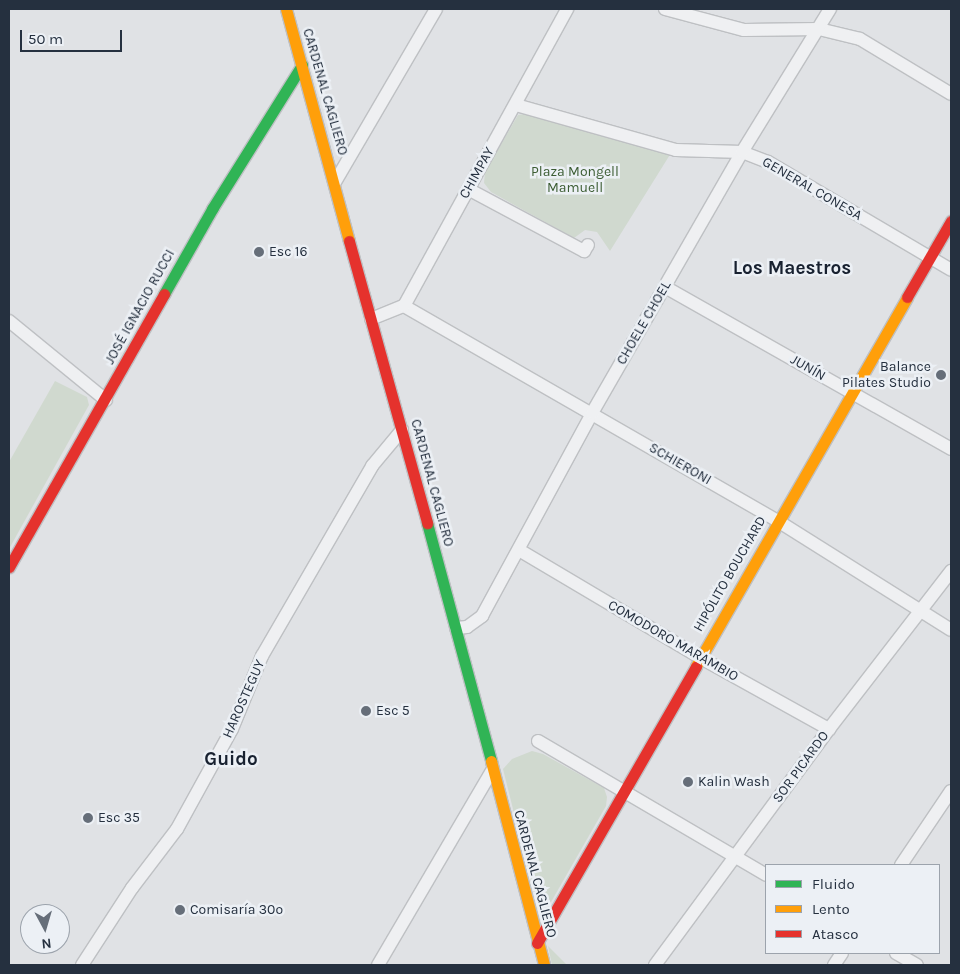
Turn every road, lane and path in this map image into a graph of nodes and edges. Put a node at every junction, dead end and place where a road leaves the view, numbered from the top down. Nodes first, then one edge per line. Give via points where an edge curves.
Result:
1 (286, 9) edge
2 (436, 9) edge
3 (568, 9) edge
4 (665, 9) edge
5 (830, 9) edge
6 (688, 12) edge
7 (819, 29) junction
8 (302, 65) junction
9 (951, 94) edge
10 (516, 105) junction
11 (742, 152) junction
12 (335, 182) junction
13 (468, 189) junction
14 (951, 221) edge
15 (588, 245) dead end
16 (930, 258) junction
17 (951, 270) edge
18 (665, 287) junction
19 (404, 306) junction
20 (371, 319) junction
21 (9, 320) edge
22 (852, 393) junction
23 (106, 400) junction
24 (592, 413) junction
25 (402, 430) junction
26 (951, 449) edge
27 (778, 521) junction
28 (519, 550) junction
29 (9, 567) edge
30 (951, 571) edge
31 (919, 610) junction
32 (456, 628) junction
33 (951, 630) edge
34 (700, 657) junction
35 (829, 729) junction
36 (538, 741) dead end
37 (492, 771) junction
38 (951, 791) edge
39 (625, 792) junction
40 (736, 857) junction
41 (903, 864) edge
42 (765, 874) edge
43 (537, 942) junction
44 (841, 954) edge
45 (898, 954) edge
46 (82, 965) edge
47 (378, 965) edge
48 (544, 965) edge
49 (656, 965) edge
50 (834, 965) edge
51 (917, 965) edge

1 - 8 main road, CARDENAL CAGLIERO
2 - 12 street
3 - 10 street, CHIMPAY
4 - 6 street
5 - 7 street, CHOELE CHOEL
6 - 7 street via 744,30
7 - 9 street via 860,40
7 - 11 street, CHOELE CHOEL
8 - 12 main road, CARDENAL CAGLIERO
8 - 23 main road, JOSÉ IGNACIO RUCCI via 212,209
10 - 11 street, GENERAL CONESA via 676,150
10 - 13 street, CHIMPAY
11 - 16 street, GENERAL CONESA via 768,162
11 - 18 street, CHOELE CHOEL
12 - 20 main road, CARDENAL CAGLIERO
13 - 15 street via 584,252
13 - 19 street, CHIMPAY
14 - 16 main road, HIPÓLITO BOUCHARD
16 - 17 street, GENERAL CONESA
16 - 22 main road, HIPÓLITO BOUCHARD
18 - 22 street, JUNÍN
18 - 24 street, CHOELE CHOEL
19 - 20 street
19 - 24 street, SCHIERONI
20 - 25 main road, CARDENAL CAGLIERO
21 - 23 street
22 - 26 street, JUNÍN
22 - 27 main road, HIPÓLITO BOUCHARD
23 - 29 main road, JOSÉ IGNACIO RUCCI
24 - 27 street, SCHIERONI
24 - 28 street, CHOELE CHOEL
25 - 32 main road, CARDENAL CAGLIERO
25 - 46 street, HAROSTEGUY via 372,466 262,656 232,730 177,829 132,888
27 - 31 street, SCHIERONI
27 - 34 main road, HIPÓLITO BOUCHARD
28 - 32 street, CHOELE CHOEL via 482,616 467,627
28 - 34 street, COMODORO MARAMBIO
30 - 31 street, SOR PICARDO
31 - 33 street, SCHIERONI
31 - 35 street, SOR PICARDO
32 - 37 main road, CARDENAL CAGLIERO
34 - 35 street, COMODORO MARAMBIO
34 - 39 main road, HIPÓLITO BOUCHARD
35 - 40 street, SOR PICARDO
36 - 39 street
37 - 43 main road, CARDENAL CAGLIERO
37 - 47 street
38 - 41 street
39 - 40 street
39 - 43 main road, HIPÓLITO BOUCHARD
40 - 42 street
40 - 49 street, SOR PICARDO
43 - 48 main road, CARDENAL CAGLIERO
44 - 50 street
45 - 51 street

